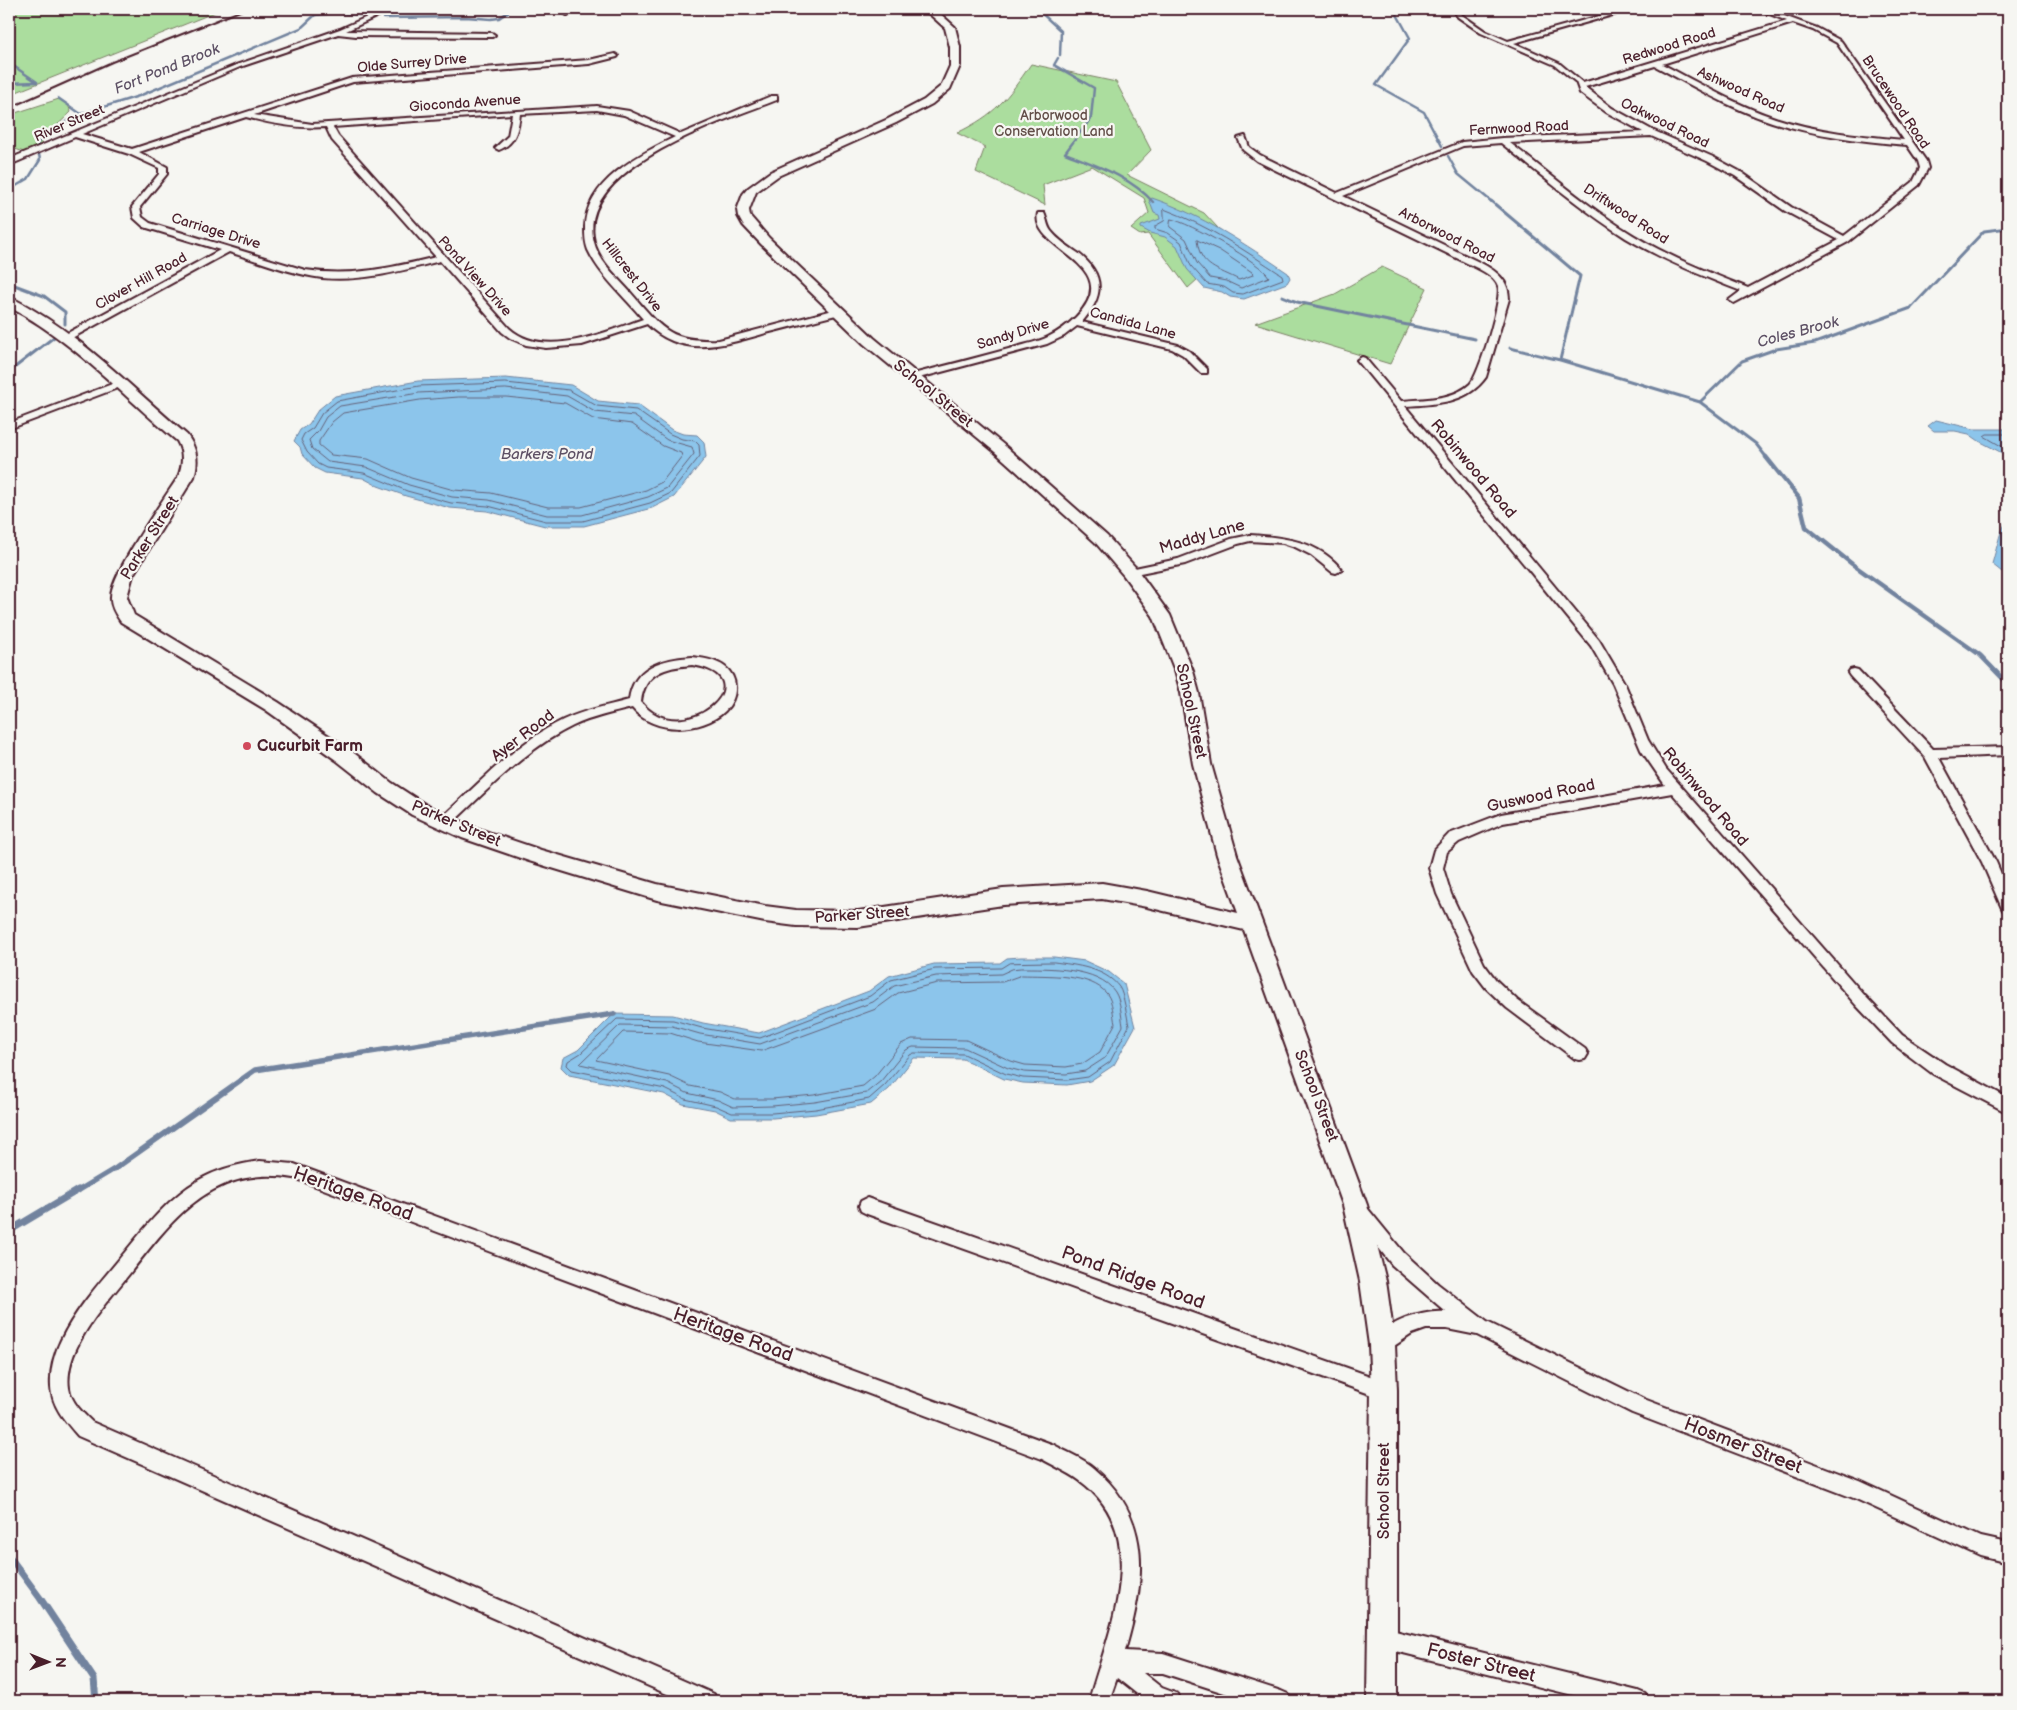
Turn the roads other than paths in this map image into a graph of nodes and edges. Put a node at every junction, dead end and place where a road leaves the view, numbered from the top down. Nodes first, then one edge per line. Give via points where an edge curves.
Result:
1 (390, 9) edge
2 (582, 9) edge
3 (929, 9) edge
4 (1455, 9) edge
5 (1631, 9) edge
6 (1760, 9) edge
7 (567, 13) dead end
8 (1794, 21) junction
9 (336, 32) junction
10 (492, 35) dead end
11 (1507, 43) junction
12 (615, 56) dead end
13 (1655, 63) junction
14 (1581, 86) junction
15 (774, 98) dead end
16 (516, 112) junction
17 (245, 115) junction
18 (329, 125) junction
19 (74, 134) junction
20 (1652, 134) junction
21 (682, 137) junction
22 (1242, 138) dead end
23 (1502, 140) junction
24 (1909, 143) junction
25 (499, 148) dead end
26 (132, 152) junction
27 (9, 162) edge
28 (1337, 196) junction
29 (1041, 215) dead end
30 (1845, 240) junction
31 (228, 249) junction
32 (441, 258) junction
33 (1748, 291) junction
34 (1734, 300) dead end
35 (9, 302) edge
36 (837, 312) junction
37 (649, 320) junction
38 (1076, 322) junction
39 (67, 338) junction
40 (1362, 360) dead end
41 (1204, 371) dead end
42 (912, 376) junction
43 (120, 384) junction
44 (1399, 404) junction
45 (9, 426) edge
46 (1336, 570) dead end
47 (1130, 572) junction
48 (1854, 673) dead end
49 (635, 703) junction
50 (2008, 751) edge
51 (1930, 754) junction
52 (1675, 788) junction
53 (445, 822) junction
54 (2008, 906) edge
55 (1251, 924) junction
56 (1580, 1054) dead end
57 (2008, 1106) edge
58 (1355, 1205) junction
59 (868, 1206) dead end
60 (1481, 1328) junction
61 (1382, 1345) junction
62 (1384, 1390) junction
63 (2008, 1553) edge
64 (1383, 1638) junction
65 (1112, 1661) junction
66 (707, 1701) edge
67 (1099, 1701) edge
68 (1171, 1701) edge
69 (1281, 1701) edge
70 (1382, 1701) edge
71 (1638, 1701) edge

1 - 9 street, River Street
2 - 7 street
3 - 36 street, School Street via 950,27 955,47 955,66 946,87 928,102 892,121 774,174 752,190 744,203 744,216 753,230
4 - 11 street, Oakwood Road via 1470,24
5 - 11 street
6 - 8 street, Brucewood Road
8 - 13 street, Redwood Road
8 - 24 street, Brucewood Road via 1839,42
9 - 10 street
9 - 19 street, River Street via 256,60
11 - 14 street, Oakwood Road via 1556,64
12 - 17 street, Olde Surrey Drive via 589,62 361,79
13 - 14 street, Redwood Road
13 - 24 street, Ashwood Road via 1740,107 1778,121 1834,135
14 - 20 street, Oakwood Road via 1592,99
15 - 21 street, Hillcrest Drive
16 - 18 street, Gioconda Avenue
16 - 21 street, Gioconda Avenue via 606,109 634,116
16 - 25 street via 514,134
17 - 18 street, Gioconda Avenue via 295,125
17 - 26 street, Olde Surrey Drive
18 - 32 street, Pond View Drive via 335,138
19 - 26 street, Carriage Drive
19 - 27 street, River Street
20 - 23 street, Fernwood Road
20 - 30 street, Oakwood Road via 1738,174 1788,210
21 - 37 street, Hillcrest Drive via 649,152 620,172 598,197 588,218 588,239 596,254
22 - 28 street, Arborwood Road via 1254,156
23 - 28 street, Fernwood Road via 1448,148
23 - 33 street, Driftwood Road via 1594,212 1638,241 1678,262
24 - 30 street, Brucewood Road via 1924,168 1919,179
26 - 31 street, Carriage Drive via 164,169 136,207 138,218 147,224
28 - 44 street, Arborwood Road via 1485,268 1505,288 1481,377 1475,386 1457,396
29 - 38 street, Sandy Drive via 1041,225 1048,235 1079,259 1090,271 1094,283 1090,308
30 - 33 street, Brucewood Road
31 - 32 street, Carriage Drive via 304,272 334,277 374,274
31 - 39 street, Clover Hill Road
32 - 37 street, Pond View Drive via 507,332 528,342 544,345 574,343
33 - 34 street, Brucewood Road
35 - 39 street, Parker Street via 32,313
36 - 37 street, Hillcrest Drive via 729,341 702,344 673,340
36 - 42 street, School Street
38 - 41 street, Candida Lane via 1175,347
38 - 42 street, Sandy Drive via 1050,340
39 - 43 street, Parker Street
40 - 44 street, Robinwood Road
42 - 47 street, School Street via 1101,539
43 - 45 street
43 - 53 street, Parker Street via 182,438 190,458 183,483 120,585 118,597 127,618 295,722 402,800
44 - 52 street, Robinwood Road via 1595,643 1618,684 1647,753
46 - 47 street, Maddy Lane via 1299,545 1284,540 1250,538 1181,562
47 - 55 street, School Street via 1160,616 1184,671 1212,805
48 - 51 street
49 - 49 street via 640,712 650,719 671,724 687,723 702,719 720,708 727,698 729,683 724,674 710,664 674,662 642,678 634,693
49 - 53 street, Ayer Road via 580,718 548,734
50 - 51 street
51 - 54 street via 1989,862
52 - 56 street, Guswood Road via 1502,819 1454,838 1441,850 1436,868 1444,894 1478,967 1512,1004
52 - 57 street, Robinwood Road via 1897,1039 1939,1069
53 - 55 street, Parker Street via 536,856 635,886 680,898 796,918 858,918 1003,897 1102,892 1147,899
55 - 58 street, School Street
58 - 60 street, Hosmer Street via 1398,1259
58 - 61 street, School Street via 1373,1281
59 - 62 street, Pond Ridge Road
60 - 61 street, Hosmer Street via 1446,1319 1423,1320 1410,1324
60 - 63 street, Hosmer Street via 1639,1406 1860,1490 1980,1546
61 - 62 street, School Street
62 - 64 street, School Street
64 - 70 street, School Street
64 - 71 street, Foster Street
65 - 66 street, Heritage Road via 1129,1603 1132,1576 1128,1536 1116,1507 1104,1489 1088,1473 1068,1461 294,1171 267,1167 236,1172 191,1195 164,1218 79,1323 64,1353 60,1384 67,1410 86,1429
65 - 67 street, Heritage Road
65 - 68 street via 1156,1696
65 - 69 street via 1163,1663

